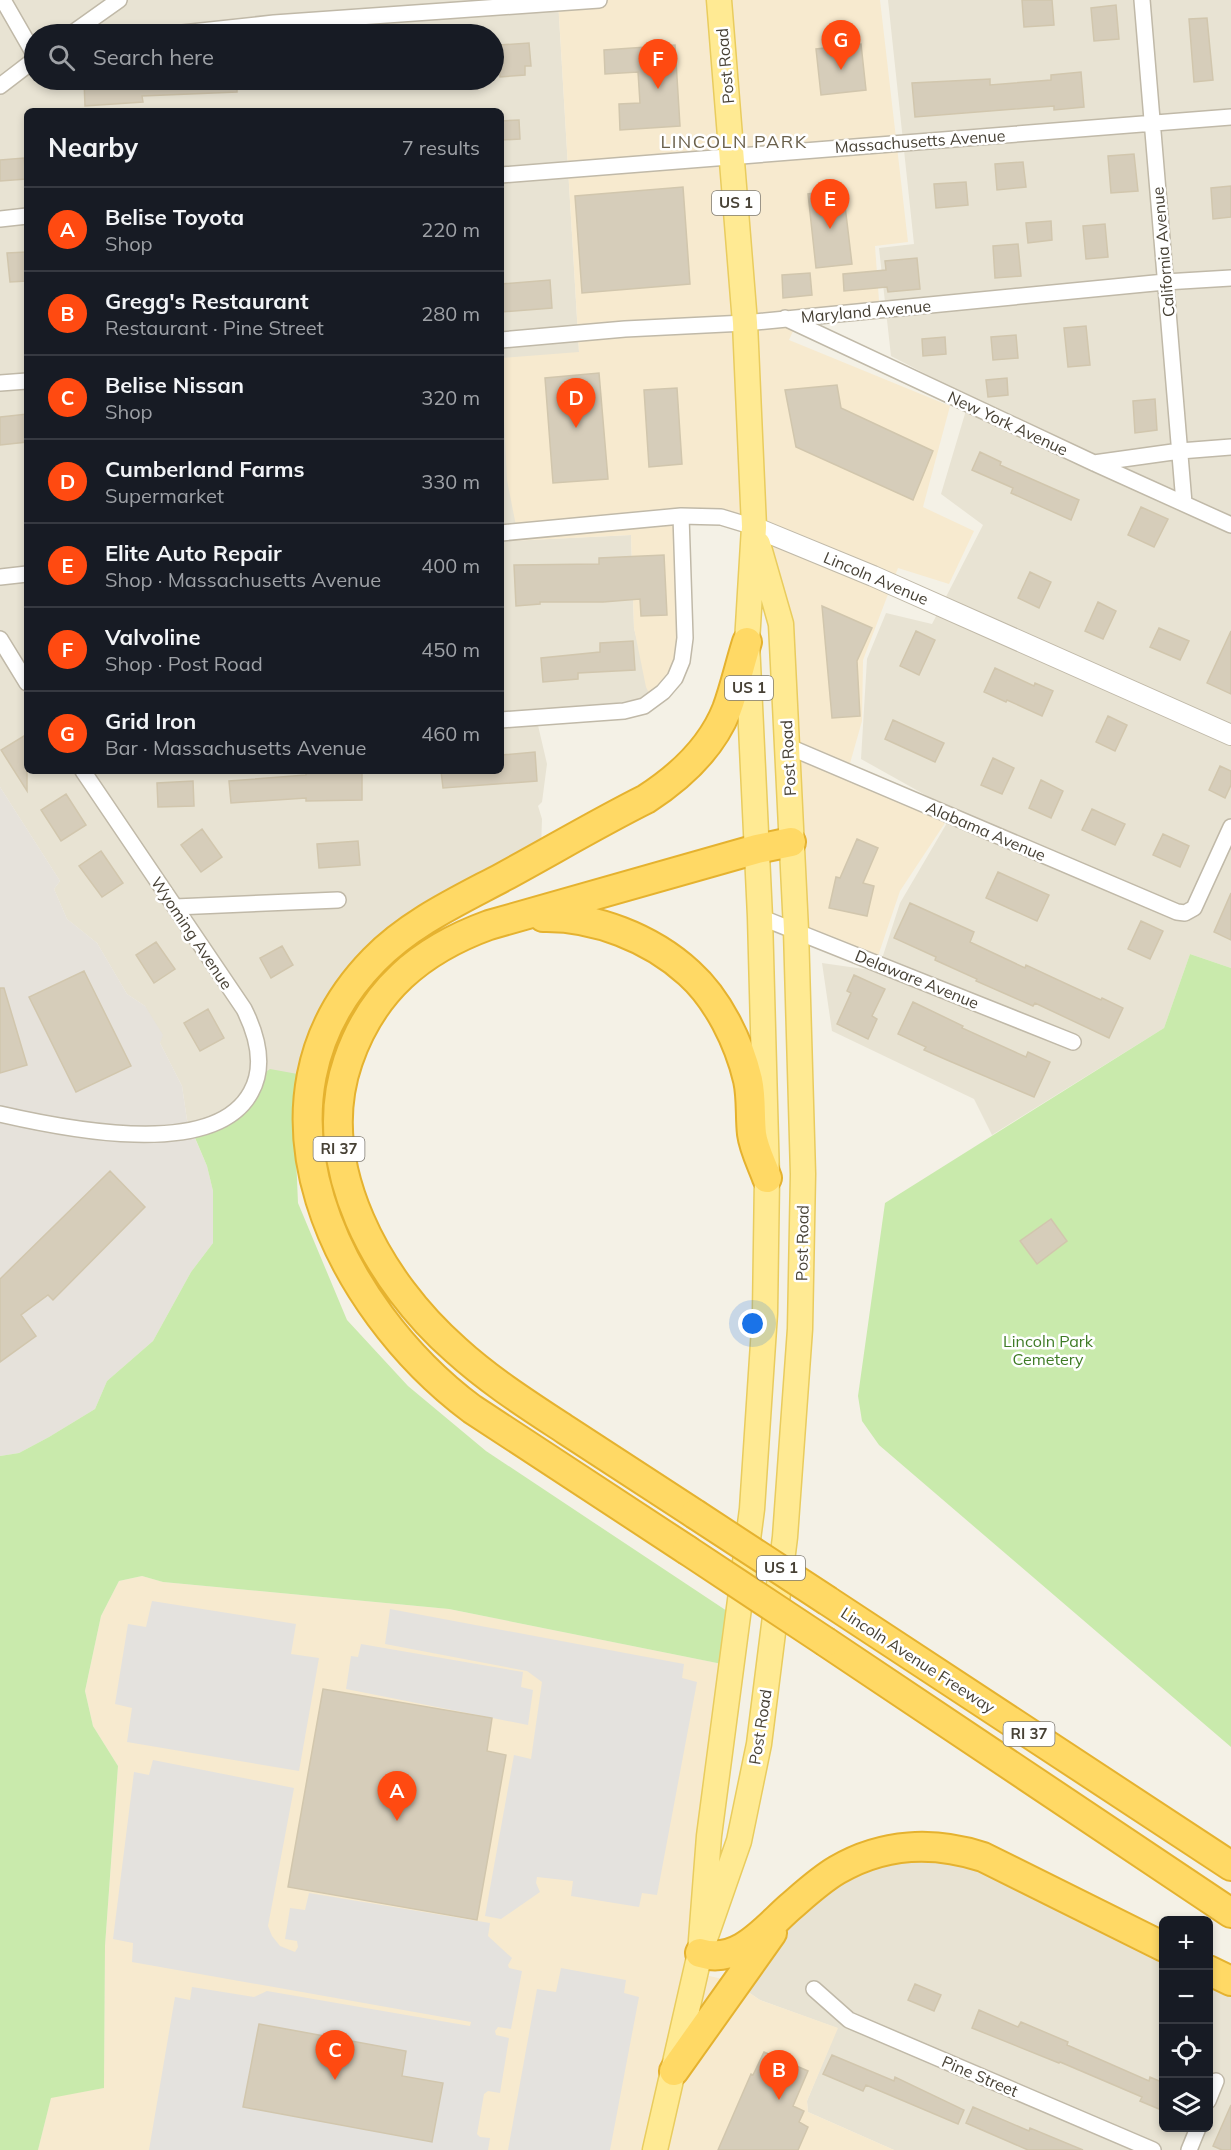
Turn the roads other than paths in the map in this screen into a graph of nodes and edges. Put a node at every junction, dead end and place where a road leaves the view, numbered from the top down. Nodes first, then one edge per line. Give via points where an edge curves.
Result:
1 (3, 0) edge
2 (119, 0) edge
3 (599, 0) edge
4 (719, 0) edge
5 (1142, 0) edge
6 (85, 24) edge
7 (265, 24) edge
8 (24, 37) edge
9 (24, 68) edge
10 (0, 86) edge
11 (1231, 117) edge
12 (1151, 124) junction
13 (733, 156) junction
14 (504, 175) edge
15 (24, 216) edge
16 (0, 219) edge
17 (1231, 278) edge
18 (1165, 282) junction
19 (785, 318) junction
20 (746, 323) junction
21 (504, 340) edge
22 (24, 381) edge
23 (0, 383) edge
24 (1231, 447) edge
25 (1180, 451) junction
26 (1094, 463) junction
27 (1184, 503) junction
28 (681, 516) junction
29 (1231, 525) edge
30 (754, 527) junction
31 (504, 533) edge
32 (24, 574) edge
33 (0, 577) edge
34 (0, 639) edge
35 (747, 642) junction
36 (24, 678) edge
37 (504, 720) edge
38 (1231, 735) edge
39 (787, 746) junction
40 (85, 774) edge
41 (1231, 827) edge
42 (791, 842) junction
43 (757, 849) junction
44 (338, 900) dead end
45 (175, 908) junction
46 (760, 917) junction
47 (508, 921) junction
48 (796, 930) junction
49 (1072, 1042) dead end
50 (0, 1114) edge
51 (767, 1178) junction
52 (1231, 1866) edge
53 (788, 1909) junction
54 (1231, 1913) edge
55 (1159, 1944) edge
56 (700, 1953) junction
57 (1213, 1972) edge
58 (1231, 1981) edge
59 (814, 1989) dead end
60 (674, 2071) junction
61 (1216, 2081) dead end
62 (1213, 2090) edge
63 (1196, 2132) edge
64 (655, 2150) edge
65 (1153, 2150) edge
66 (1189, 2150) edge

1 - 8 street
2 - 6 street
3 - 7 street
4 - 13 main road, Post Road / US 1
5 - 12 street, California Avenue
9 - 10 street
11 - 12 street, Massachusetts Avenue
12 - 13 street, Massachusetts Avenue
12 - 18 street, California Avenue
13 - 14 street, Massachusetts Avenue
13 - 20 main road, Post Road / US 1
15 - 16 street
17 - 18 street, Maryland Avenue
18 - 19 street, Maryland Avenue
18 - 25 street, California Avenue
19 - 20 street, Maryland Avenue
19 - 26 street, New York Avenue
20 - 21 street, Maryland Avenue
20 - 30 main road, Post Road / US 1
22 - 23 street
24 - 25 street
25 - 26 street
25 - 27 street, California Avenue
26 - 27 street, New York Avenue
27 - 29 street, New York Avenue
28 - 30 street, Lincoln Avenue via 721,518
28 - 31 street, Lincoln Avenue
28 - 37 street via 685,638 682,661 663,692 645,706 624,711
30 - 35 main road, Post Road / US 1
30 - 38 street, Lincoln Avenue
30 - 39 main road, Post Road / US 1 via 781,624
32 - 33 street
34 - 36 street
35 - 43 main road, Post Road / US 1
35 - 54 highway, bridge via 731,697 717,728 674,780 435,914 400,937 356,981 330,1025 316,1062 308,1102 311,1165 324,1214 360,1288 401,1342 472,1409
39 - 41 street, Alabama Avenue via 1177,912 1194,908
39 - 42 main road, Post Road / US 1
40 - 45 street, Wyoming Avenue
42 - 43 highway
42 - 48 main road, Post Road / US 1
43 - 46 main road, Post Road / US 1
43 - 47 highway
44 - 45 street
45 - 50 street, Wyoming Avenue via 251,1022 259,1069 243,1106 234,1114 196,1128 120,1135
46 - 48 street, Delaware Avenue
46 - 51 main road, Post Road / US 1
47 - 51 highway via 550,917 594,923 635,938 691,974 717,1007 739,1052 748,1081 752,1137
47 - 52 highway, Lincoln Avenue Freeway / RI 37, bridge via 472,931 437,948 405,972 369,1015 352,1049 339,1102 340,1155 348,1190 363,1226 398,1286 423,1318 490,1379
48 - 49 street, Delaware Avenue
48 - 56 main road, Post Road / US 1 via 803,1174 800,1329 785,1537 759,1744 739,1841
51 - 56 main road, Post Road / US 1 via 765,1313 752,1509 710,1836
53 - 55 highway via 821,1880 860,1859 885,1851 936,1846 966,1851 998,1864
53 - 56 highway via 763,1934 742,1947 722,1955
53 - 60 highway
56 - 60 main road, Post Road / US 1
57 - 58 highway
59 - 65 street, Pine Street via 849,2020
60 - 64 main road, Post Road / US 1
61 - 62 street
63 - 66 street

